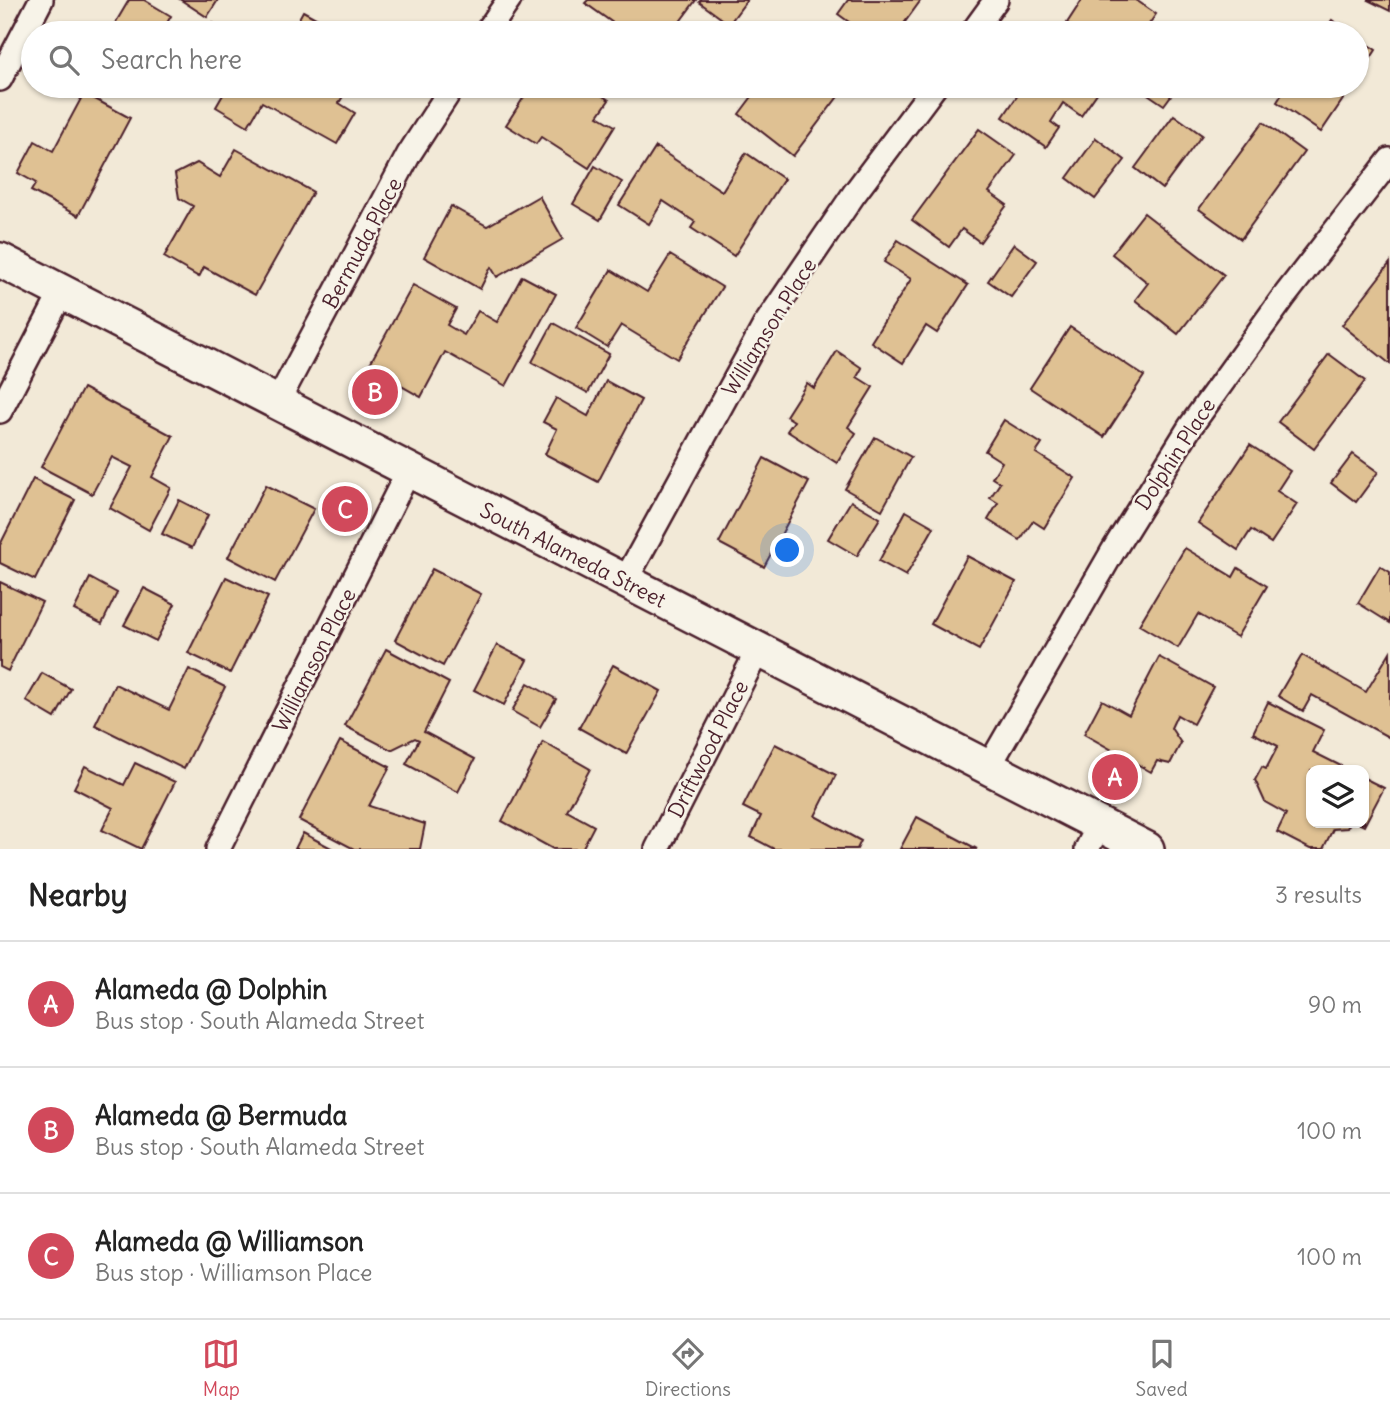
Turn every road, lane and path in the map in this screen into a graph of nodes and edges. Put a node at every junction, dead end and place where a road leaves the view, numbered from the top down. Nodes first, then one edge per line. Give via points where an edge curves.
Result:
1 (41, 0) edge
2 (509, 0) edge
3 (996, 0) edge
4 (30, 21) edge
5 (494, 21) edge
6 (981, 21) edge
7 (21, 39) edge
8 (0, 79) edge
9 (445, 98) edge
10 (926, 98) edge
11 (1390, 160) edge
12 (0, 260) edge
13 (62, 292) junction
14 (277, 403) junction
15 (0, 411) edge
16 (410, 470) junction
17 (625, 581) junction
18 (758, 650) junction
19 (988, 768) junction
20 (1093, 837) edge
21 (218, 849) edge
22 (657, 849) edge
23 (1147, 849) edge

1 - 4 street
2 - 5 street
3 - 6 street
7 - 8 street
9 - 14 street, Bermuda Place via 409,154
10 - 17 street, Williamson Place via 765,326
11 - 19 street, Dolphin Place via 1190,427
12 - 13 main road, South Alameda Street
13 - 14 main road, South Alameda Street
13 - 15 street
14 - 16 main road, South Alameda Street
16 - 17 main road, South Alameda Street
16 - 21 street, Williamson Place
17 - 18 main road, South Alameda Street
18 - 19 main road, South Alameda Street
18 - 22 street, Driftwood Place
19 - 20 main road, South Alameda Street
20 - 23 main road, South Alameda Street

